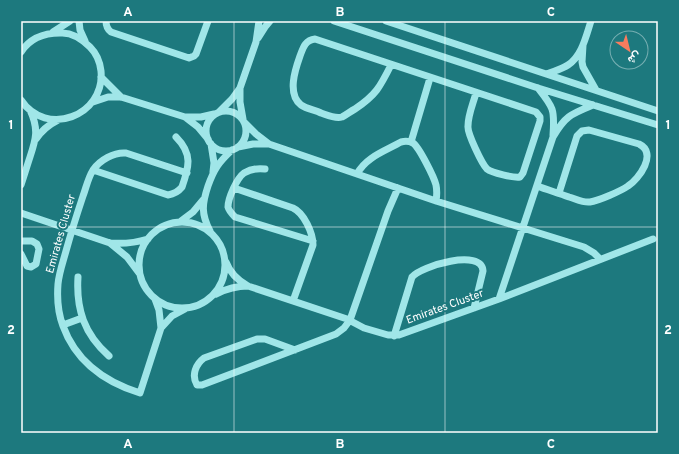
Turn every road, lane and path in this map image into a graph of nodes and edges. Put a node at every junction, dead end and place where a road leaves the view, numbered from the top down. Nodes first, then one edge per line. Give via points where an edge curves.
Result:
1 (70, 21) edge
2 (79, 21) edge
3 (106, 21) edge
4 (208, 21) edge
5 (259, 21) edge
6 (270, 21) edge
7 (334, 21) edge
8 (386, 21) edge
9 (591, 21) edge
10 (51, 33) junction
11 (85, 42) junction
12 (256, 42) junction
13 (583, 44) junction
14 (22, 50) edge
15 (391, 65) junction
16 (548, 74) junction
17 (101, 77) junction
18 (430, 78) junction
19 (240, 88) junction
20 (538, 88) junction
21 (596, 90) junction
22 (476, 93) junction
23 (121, 97) junction
24 (21, 100) edge
25 (93, 102) junction
26 (593, 105) junction
27 (30, 110) junction
28 (658, 111) edge
29 (217, 113) junction
30 (185, 117) junction
31 (59, 120) junction
32 (244, 120) junction
33 (658, 125) edge
34 (176, 137) dead end
35 (553, 137) junction
36 (35, 139) junction
37 (210, 141) junction
38 (411, 142) junction
39 (269, 144) junction
40 (235, 148) junction
41 (265, 169) dead end
42 (93, 170) junction
43 (213, 172) junction
44 (187, 173) junction
45 (357, 174) junction
46 (21, 185) edge
47 (537, 186) junction
48 (234, 188) junction
49 (398, 188) junction
50 (559, 193) junction
51 (204, 200) junction
52 (436, 201) junction
53 (21, 213) edge
54 (180, 222) junction
55 (523, 228) junction
56 (72, 230) junction
57 (210, 231) junction
58 (652, 238) dead end
59 (148, 239) junction
60 (21, 241) edge
61 (313, 241) junction
62 (110, 243) junction
63 (21, 254) edge
64 (600, 259) junction
65 (226, 262) junction
66 (140, 274) junction
67 (78, 277) dead end
68 (248, 286) junction
69 (214, 295) junction
70 (154, 299) junction
71 (499, 299) junction
72 (294, 301) junction
73 (186, 308) junction
74 (474, 308) junction
75 (82, 318) junction
76 (350, 320) junction
77 (63, 325) junction
78 (161, 328) junction
79 (394, 336) junction
80 (295, 350) junction
81 (108, 356) dead end

1 - 10 street
2 - 11 street
3 - 4 street via 111,32 192,58 196,54
5 - 12 street
6 - 12 street
7 - 20 street
8 - 16 street
9 - 13 street
10 - 11 street via 63,32
10 - 14 street via 31,41
11 - 17 street via 97,57
12 - 19 street
13 - 16 street via 571,62
13 - 21 street via 583,67
15 - 15 street via 373,96 342,116 335,117 305,107 293,93 300,56 305,44 315,39
15 - 18 street
16 - 21 street
17 - 23 street
17 - 25 street
18 - 22 street
18 - 38 street
19 - 29 street
19 - 32 street
20 - 26 street
20 - 35 street, Emirates Cluster via 552,109
21 - 28 street
22 - 22 street via 536,112 540,117 526,166 520,177 492,171 482,163 468,128
23 - 25 street via 108,97
23 - 30 street
24 - 27 street
25 - 31 street via 75,116
26 - 33 street
26 - 35 street, Emirates Cluster via 569,116
27 - 31 street via 43,118
27 - 36 street via 35,124
29 - 30 street
29 - 32 street via 235,112
29 - 37 street via 207,124 206,131
30 - 37 street
31 - 36 street via 43,129
32 - 39 street
32 - 40 street via 245,138
34 - 44 street via 186,150
35 - 47 street, Emirates Cluster
36 - 46 street
37 - 40 street via 221,150
37 - 43 street
38 - 45 street via 401,142 372,158 363,164
38 - 52 street via 417,146 433,177 437,191
39 - 40 street
39 - 45 street
40 - 43 street
41 - 48 street via 252,169 246,172 236,181
42 - 44 street, Emirates Cluster via 111,155 122,152
42 - 44 street via 168,195 180,190
42 - 56 street, Emirates Cluster
43 - 51 street
45 - 49 street
47 - 50 street
47 - 55 street, Emirates Cluster
48 - 61 street via 296,209 303,217
48 - 61 street via 228,205 233,215
49 - 52 street
49 - 76 street
50 - 50 street via 589,202 619,191 638,176 648,156 646,150 639,144 589,130 582,131 577,136
51 - 54 street
51 - 57 street via 204,216
52 - 55 street
53 - 56 street
54 - 57 street via 196,224
54 - 59 street via 162,227
55 - 64 street via 584,248
55 - 71 street, Emirates Cluster
56 - 62 street
56 - 77 street, Emirates Cluster via 58,284
57 - 65 street via 221,245
58 - 64 street
59 - 62 street via 133,243
59 - 66 street via 140,255
60 - 63 street via 32,241 37,244 39,249 36,264 33,267 27,266
61 - 72 street
62 - 66 street via 127,257
64 - 71 street
65 - 68 street via 234,276
65 - 69 street via 223,280
66 - 70 street via 142,283
67 - 75 street via 78,298
68 - 69 street via 230,288
68 - 72 street
69 - 73 street via 206,302
70 - 73 street via 164,305
70 - 78 street via 159,310
71 - 74 street, Emirates Cluster
72 - 76 street
73 - 78 street via 172,316
74 - 79 street, Emirates Cluster
74 - 79 street via 483,271 481,264 476,261 459,260 432,266 412,277
75 - 77 street
75 - 81 street via 92,338
76 - 79 street via 364,328
76 - 80 street via 336,334
77 - 78 street, Emirates Cluster via 74,348 91,368 110,381 140,393
80 - 80 street via 257,338 204,358 196,368 195,381 202,386

